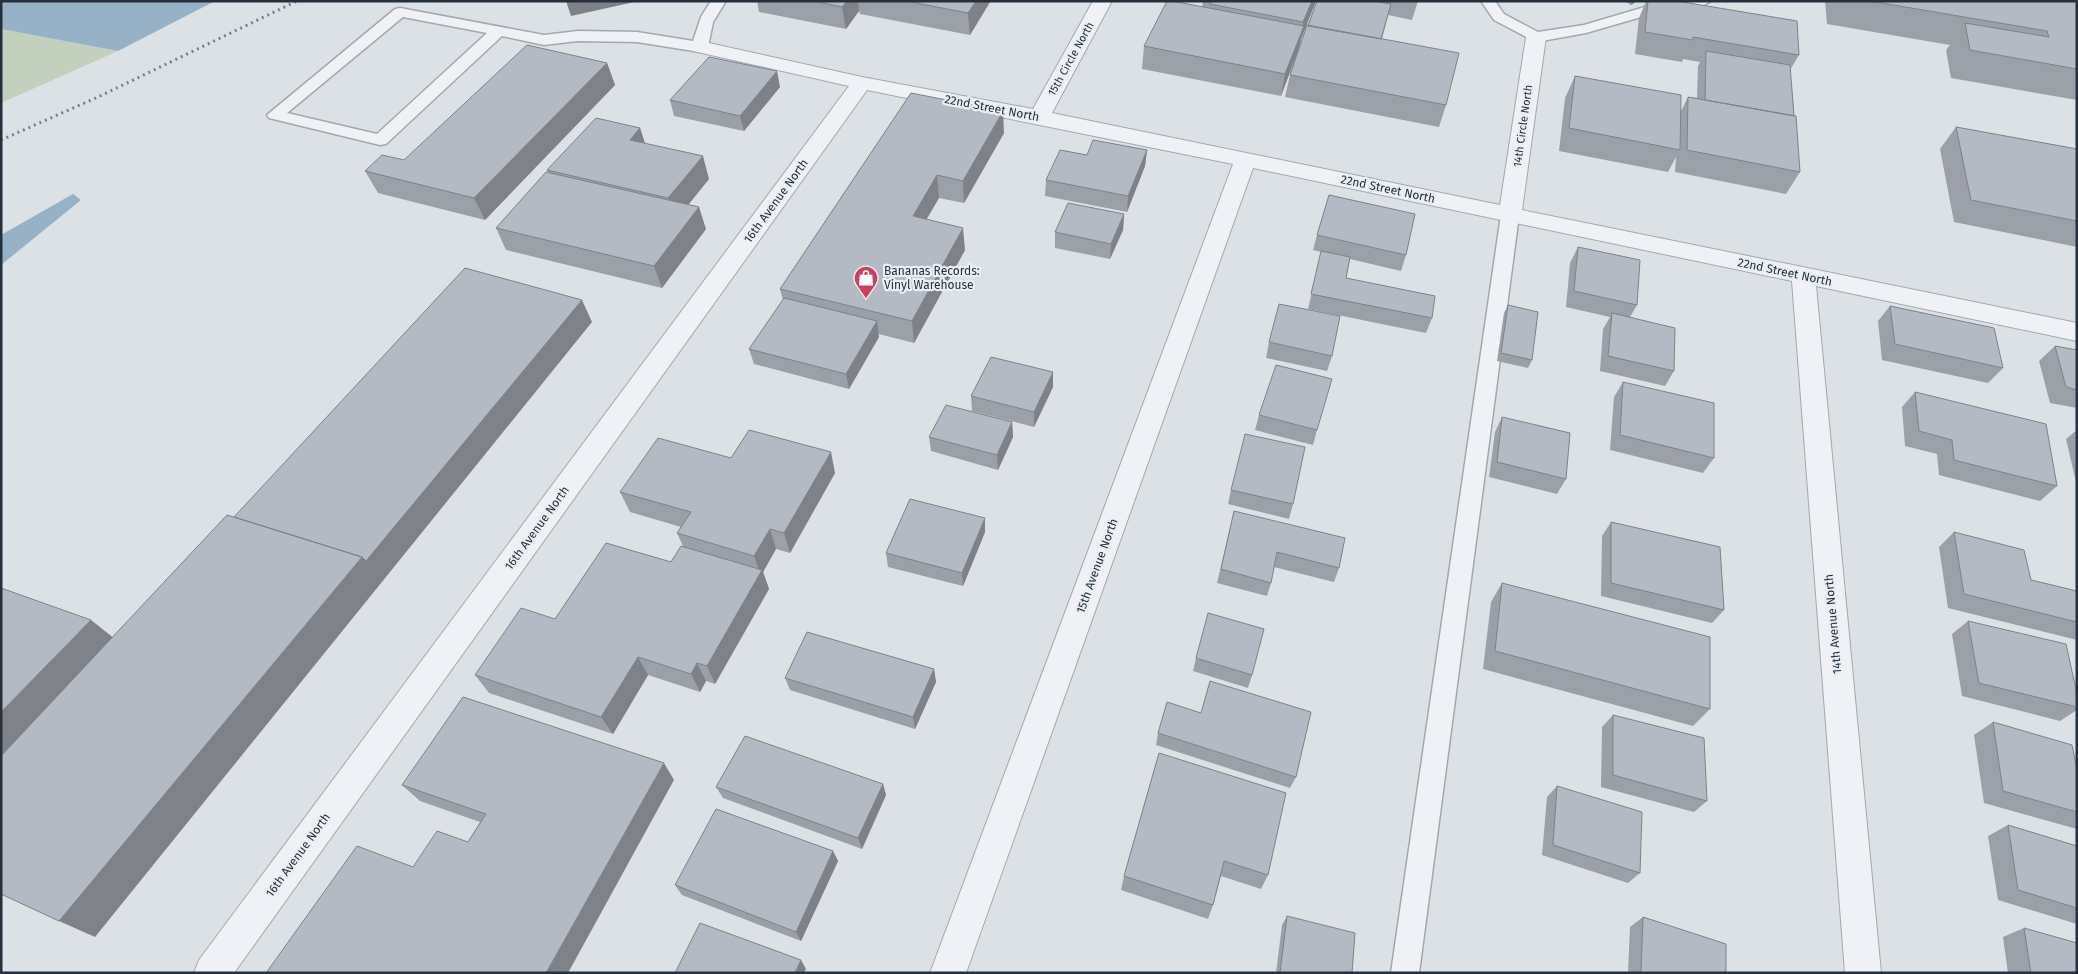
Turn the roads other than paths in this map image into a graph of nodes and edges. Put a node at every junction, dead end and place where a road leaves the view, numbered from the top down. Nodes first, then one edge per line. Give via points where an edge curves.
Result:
1 (719, 1) edge
2 (1103, 1) edge
3 (1488, 1) edge
4 (1704, 1) edge
5 (499, 31) junction
6 (1536, 38) junction
7 (700, 47) junction
8 (862, 82) junction
9 (1039, 117) junction
10 (1245, 160) junction
11 (1510, 215) junction
12 (1803, 275) junction
13 (2077, 332) edge
14 (212, 973) edge
15 (948, 973) edge
16 (1405, 973) edge
17 (1863, 973) edge

1 - 7 lane via 703,25
2 - 9 street, 15th Circle North
3 - 6 lane via 1499,17
4 - 6 lane via 1671,4 1586,30
5 - 5 lane via 400,12 274,115 380,140
5 - 7 lane via 544,40 578,36 637,37
6 - 11 street, 14th Circle North
7 - 8 street, 22nd Street North
8 - 9 street, 22nd Street North
8 - 14 street, 16th Avenue North
9 - 10 street, 22nd Street North
10 - 11 street, 22nd Street North
10 - 15 street, 15th Avenue North
11 - 12 street, 22nd Street North
11 - 16 lane
12 - 13 street, 22nd Street North
12 - 17 street, 14th Avenue North

